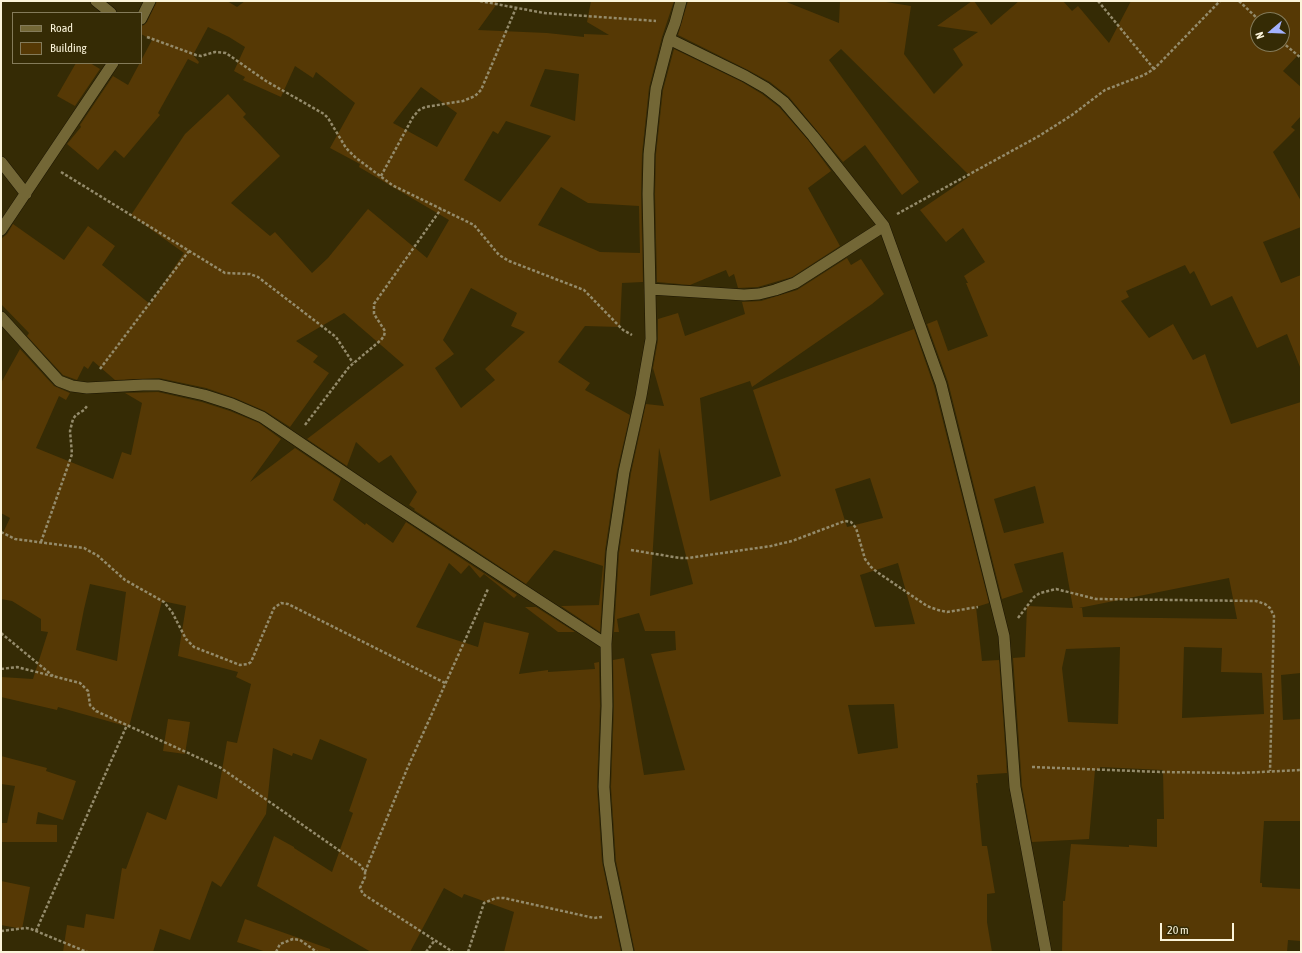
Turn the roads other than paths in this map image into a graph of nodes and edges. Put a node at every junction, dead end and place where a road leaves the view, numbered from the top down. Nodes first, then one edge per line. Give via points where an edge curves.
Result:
1 (96, 1) edge
2 (150, 1) edge
3 (681, 1) edge
4 (110, 12) edge
5 (142, 17) edge
6 (669, 39) junction
7 (112, 64) edge
8 (1, 162) edge
9 (26, 194) junction
10 (882, 224) junction
11 (1, 230) edge
12 (650, 289) junction
13 (1, 317) edge
14 (606, 644) junction
15 (628, 952) edge
16 (1046, 952) edge

1 - 4 street
2 - 5 street
3 - 6 street
6 - 10 street via 745,76 784,102
6 - 12 street via 656,89 649,154
7 - 9 street
8 - 9 street
9 - 11 street
10 - 12 street via 795,283 774,290 744,295
10 - 16 street via 941,384 997,604 1004,636 1015,787
12 - 14 street via 651,339 624,472 613,547
13 - 14 street via 59,381 72,386 160,385 232,404 262,417
14 - 15 street via 604,787 609,862

